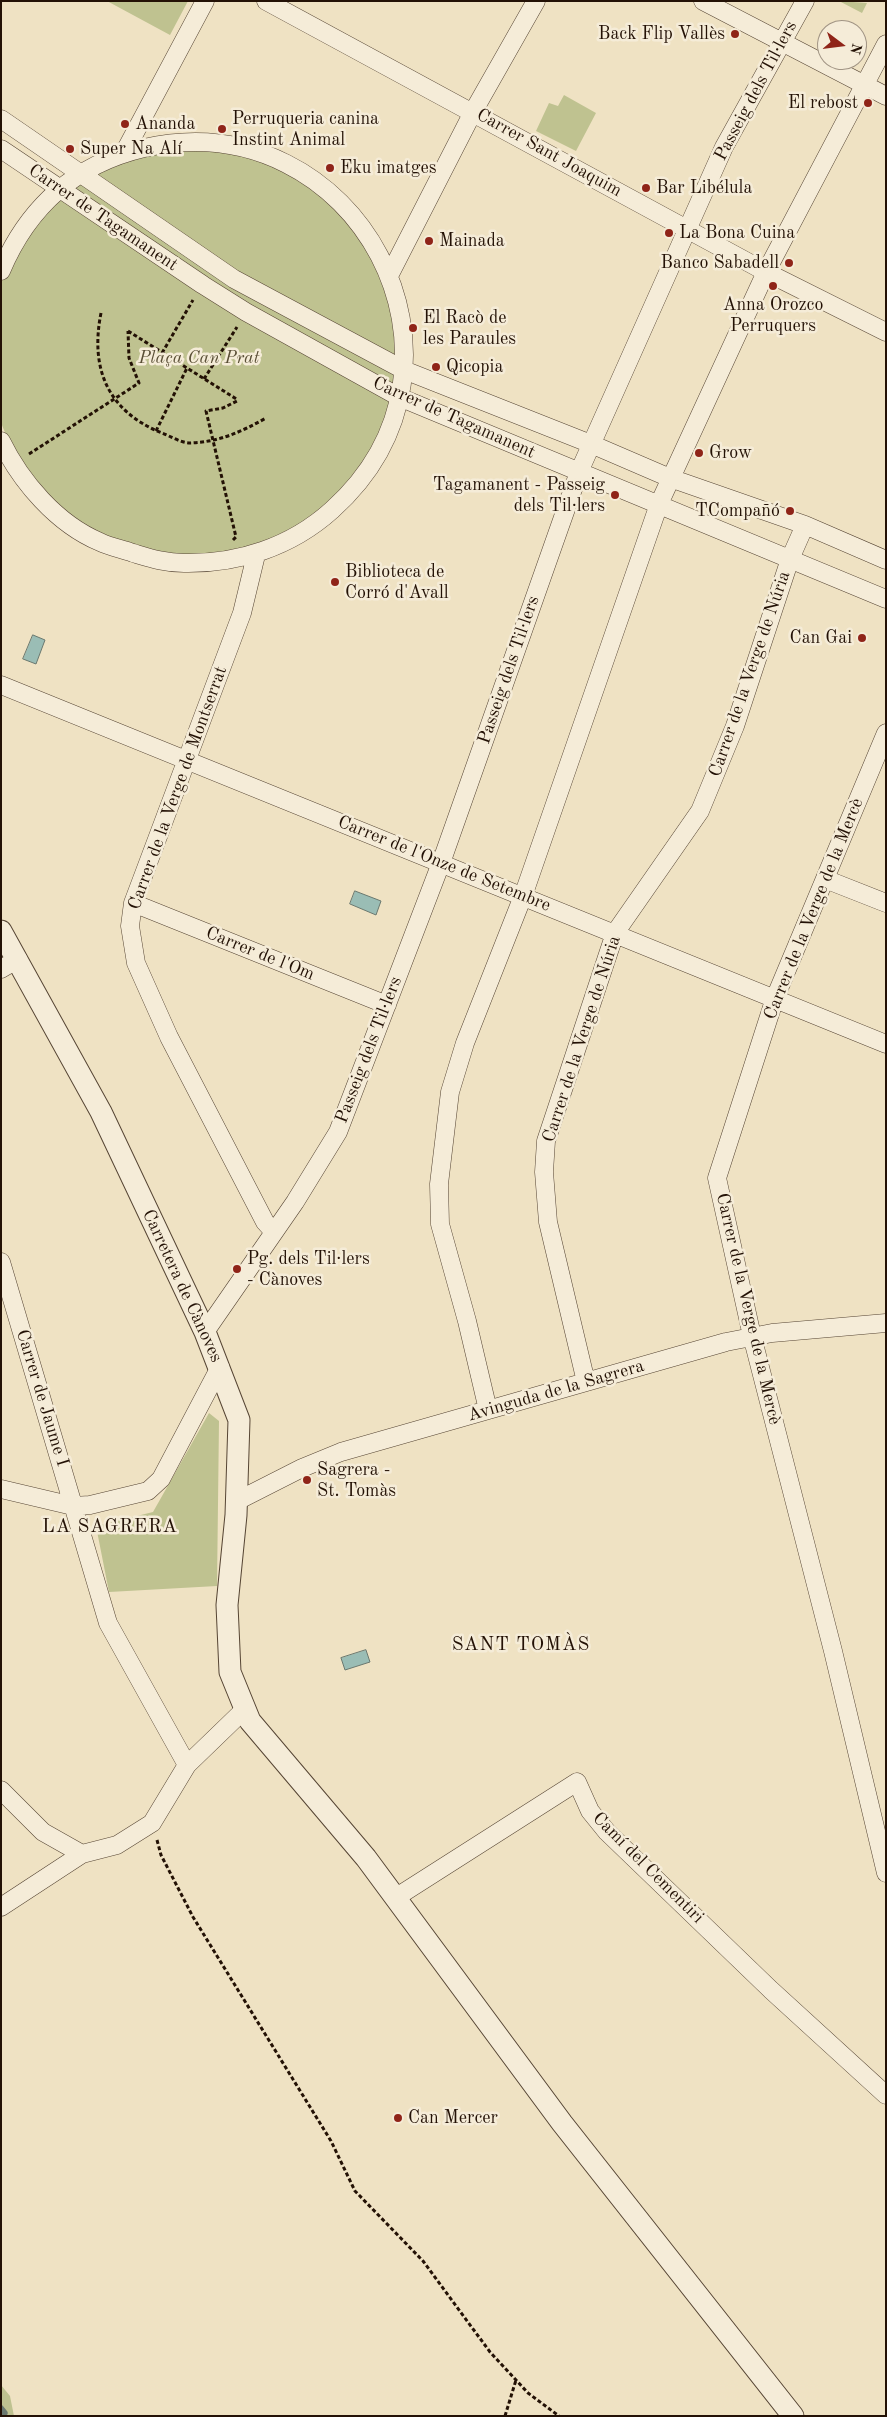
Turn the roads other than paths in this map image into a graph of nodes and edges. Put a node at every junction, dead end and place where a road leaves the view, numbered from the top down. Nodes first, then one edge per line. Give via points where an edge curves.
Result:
1 (205, 1) edge
2 (266, 1) edge
3 (536, 1) edge
4 (703, 1) edge
5 (805, 1) edge
6 (782, 42) junction
7 (886, 44) edge
8 (864, 85) junction
9 (886, 96) edge
10 (474, 112) junction
11 (1, 119) edge
12 (1, 149) edge
13 (124, 152) junction
14 (82, 173) junction
15 (59, 190) junction
16 (687, 229) junction
17 (1, 271) edge
18 (766, 272) junction
19 (390, 274) junction
20 (886, 332) edge
21 (404, 370) junction
22 (400, 397) junction
23 (2, 443) edge
24 (591, 444) junction
25 (578, 472) junction
26 (670, 478) junction
27 (659, 504) junction
28 (805, 525) junction
29 (256, 555) junction
30 (790, 560) junction
31 (886, 560) edge
32 (886, 599) edge
33 (1, 685) edge
34 (886, 733) edge
35 (882, 751) edge
36 (188, 760) junction
37 (441, 863) junction
38 (825, 879) junction
39 (522, 896) junction
40 (133, 903) junction
41 (886, 903) edge
42 (1, 931) edge
43 (615, 933) junction
44 (9, 964) edge
45 (775, 998) junction
46 (387, 1005) junction
47 (886, 1044) edge
48 (273, 1231) junction
49 (1, 1262) edge
50 (886, 1323) edge
51 (205, 1332) junction
52 (752, 1336) junction
53 (220, 1367) junction
54 (586, 1382) junction
55 (488, 1410) junction
56 (1, 1488) edge
57 (237, 1501) junction
58 (74, 1506) junction
59 (245, 1709) junction
60 (187, 1765) junction
61 (1, 1790) edge
62 (82, 1854) junction
63 (886, 1872) edge
64 (395, 1898) junction
65 (1, 1907) edge
66 (886, 2095) edge
67 (793, 2416) edge

1 - 13 street
2 - 10 street, Carrer Sant Joaquim
3 - 10 street
4 - 6 street
5 - 6 street, Passeig dels Til·lers
6 - 8 street
6 - 16 street, Passeig dels Til·lers via 724,148
7 - 8 street
8 - 9 street
8 - 18 street
10 - 16 street, Carrer Sant Joaquim
10 - 19 street
11 - 14 street, Carrer de Tagamanent
12 - 15 street, Carrer de Tagamanent
13 - 14 street
13 - 19 street via 170,142 216,142 262,153 306,173 357,219
14 - 15 street
14 - 21 street, Carrer de Tagamanent via 234,279
15 - 17 street via 34,214 13,243
15 - 22 street, Carrer de Tagamanent via 246,312
16 - 18 street, Carrer Sant Joaquim
16 - 24 street, Passeig dels Til·lers
18 - 20 street, Carrer Sant Joaquim
18 - 26 street
19 - 21 street via 404,338
21 - 22 street
21 - 24 street, Carrer de Tagamanent
22 - 25 street, Carrer de Tagamanent
22 - 29 street via 379,452 351,493 314,526
23 - 29 street via 27,483 59,517 99,542 166,563 212,564
24 - 25 street, Passeig dels Til·lers
24 - 26 street, Carrer de Tagamanent
25 - 27 street, Carrer de Tagamanent
25 - 37 street, Passeig dels Til·lers
26 - 27 street
26 - 28 street, Carrer de Tagamanent
27 - 30 street, Carrer de Tagamanent
27 - 39 street
28 - 30 street, Carrer de la Verge de Núria
28 - 31 street, Carrer de Tagamanent
29 - 36 street, Carrer de la Verge de Montserrat via 242,612
30 - 32 street, Carrer de Tagamanent
30 - 43 street, Carrer de la Verge de Núria via 735,726 700,811
33 - 36 street, Carrer de l'Onze de Setembre
34 - 35 street, Carrer de la Verge de la Mercè
35 - 38 street, Carrer de la Verge de la Mercè
36 - 37 street, Carrer de l'Onze de Setembre
36 - 40 street, Carrer de la Verge de Montserrat
37 - 39 street, Carrer de l'Onze de Setembre
37 - 46 street, Passeig dels Til·lers
38 - 41 street
38 - 45 street, Carrer de la Verge de la Mercè
39 - 43 street, Carrer de l'Onze de Setembre
39 - 55 street via 465,1043 450,1092 438,1184 440,1224
40 - 46 street, Carrer de l'Om
40 - 48 street, Carrer de la Verge de Montserrat via 130,926 136,964 205,1110 265,1222
42 - 44 street, Carretera de Cànoves
43 - 45 street, Carrer de l'Onze de Setembre
43 - 54 street, Carrer de la Verge de Núria via 546,1141 544,1172 548,1222
44 - 51 street, Carretera de Cànoves via 101,1112
45 - 47 street, Carrer de l'Onze de Setembre
45 - 52 street, Carrer de la Verge de la Mercè via 717,1178
46 - 48 street, Passeig dels Til·lers via 338,1132
48 - 51 street, Passeig dels Til·lers
49 - 58 street, Carrer de Jaume I
50 - 52 street, Avinguda de la Sagrera
51 - 53 street, Carretera de Cànoves
52 - 54 street, Avinguda de la Sagrera
52 - 63 street, Carrer de la Verge de la Mercè
53 - 57 street, Carretera de Cànoves via 239,1420
53 - 58 street via 161,1479 148,1491 99,1504
54 - 55 street, Avinguda de la Sagrera
55 - 57 street, Avinguda de la Sagrera via 341,1452
56 - 58 street
57 - 59 street, Carretera de Cànoves via 226,1605 230,1672
58 - 60 street, Carrer de Jaume I via 108,1623
59 - 60 street
59 - 64 street, Carretera de Cànoves via 250,1721 366,1858
60 - 62 street via 152,1823 117,1846
61 - 62 street via 43,1832
62 - 65 street
64 - 66 street, Camí del Cementiri via 577,1782 590,1811 608,1832 771,1990
64 - 67 street, Carretera de Cànoves via 562,2123

